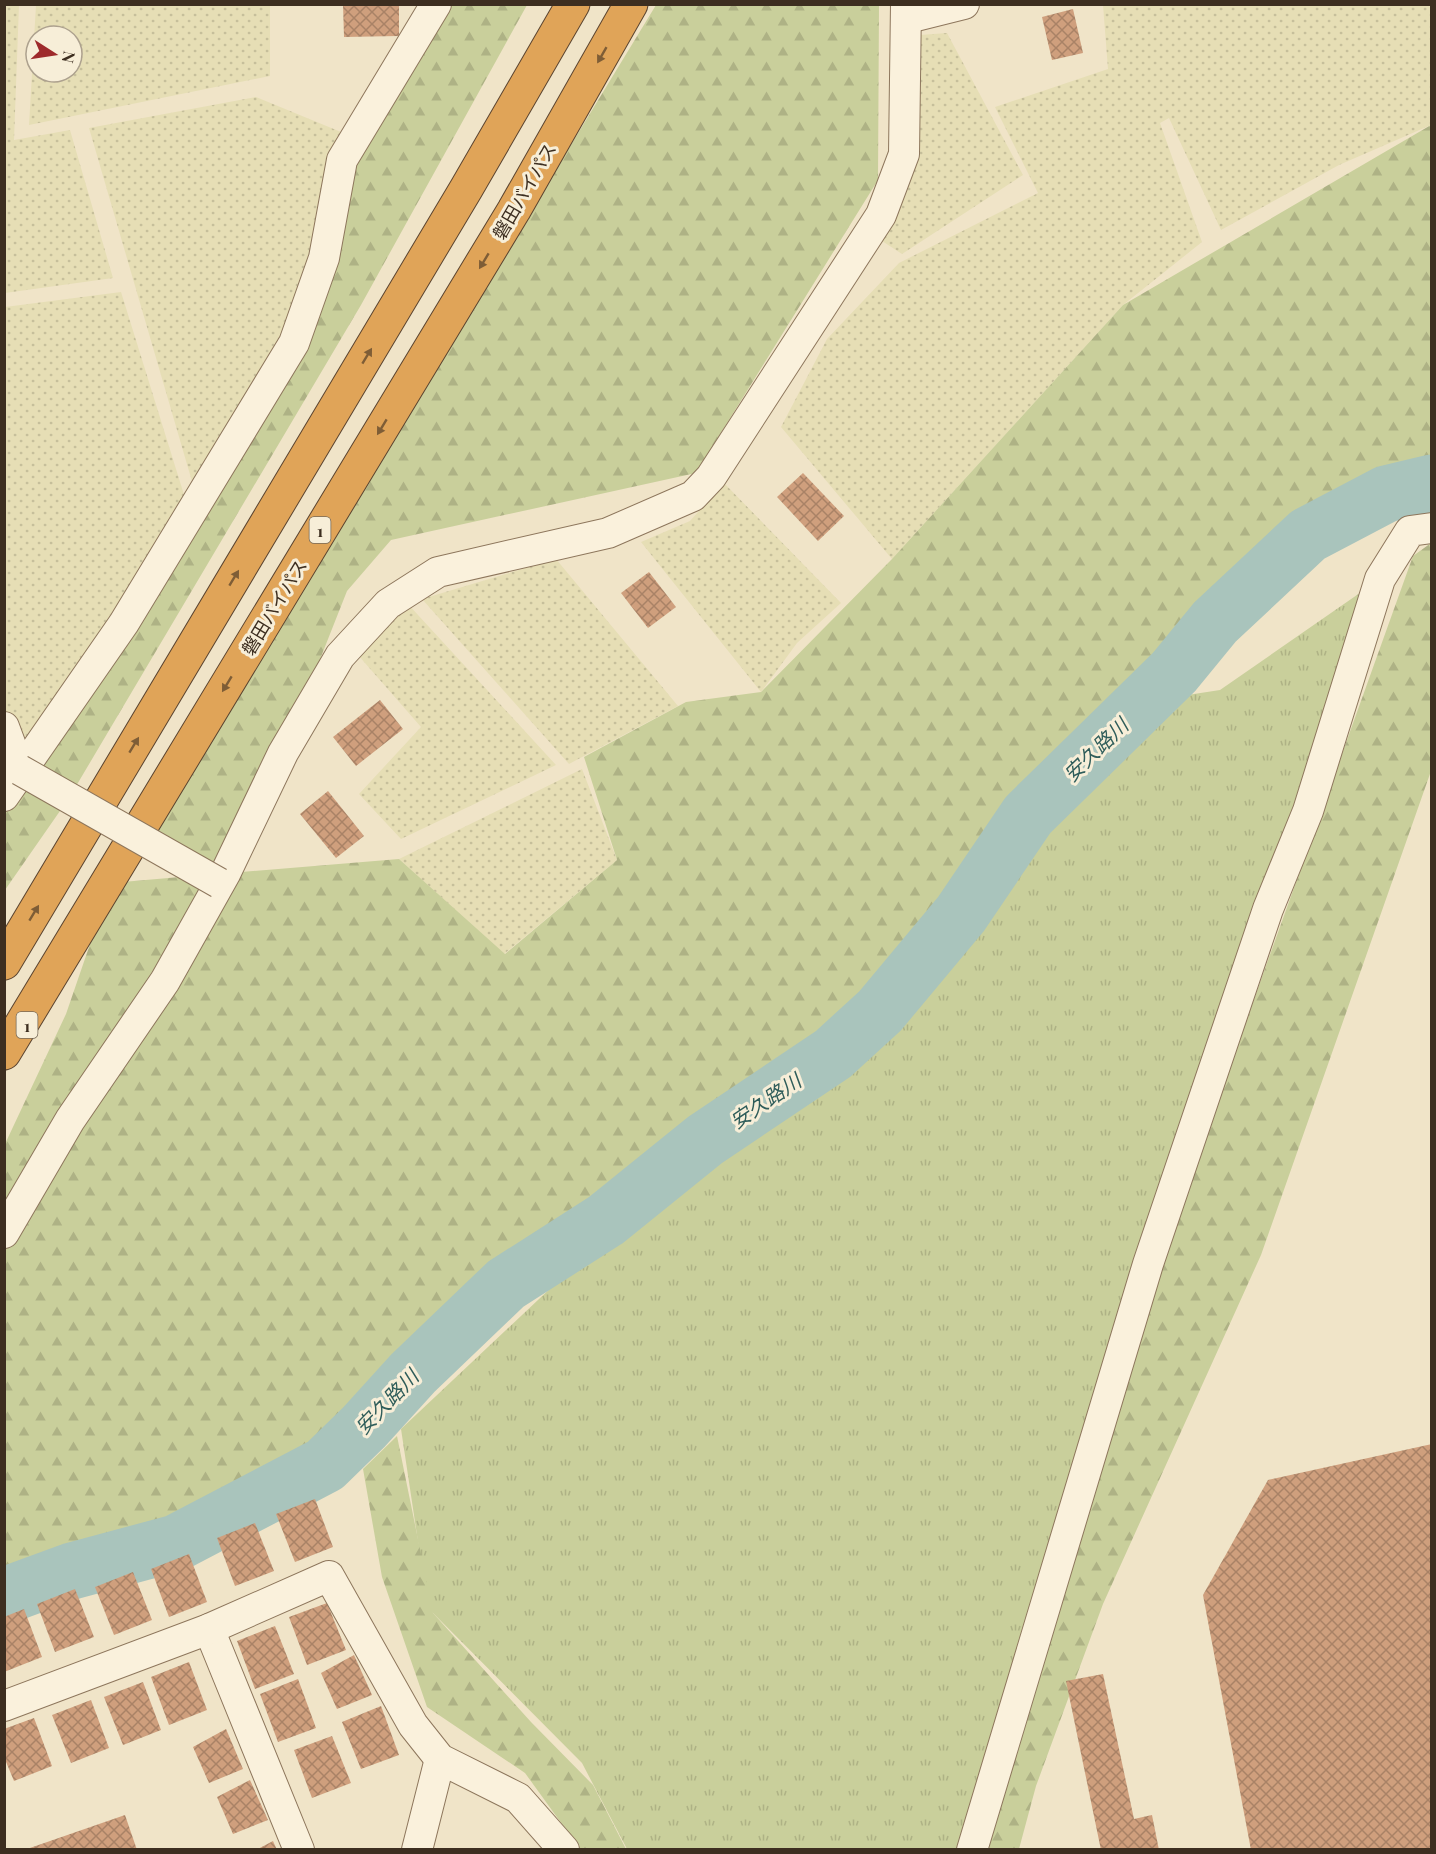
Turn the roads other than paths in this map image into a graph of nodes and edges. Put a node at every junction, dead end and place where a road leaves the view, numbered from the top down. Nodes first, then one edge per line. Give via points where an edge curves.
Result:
1 (436, 4) edge
2 (573, 4) edge
3 (631, 4) edge
4 (964, 4) edge
5 (907, 11) edge
6 (1431, 528) edge
7 (4, 727) edge
8 (20, 770) junction
9 (4, 796) edge
10 (219, 884) junction
11 (6, 959) edge
12 (50, 975) junction
13 (4, 1053) edge
14 (4, 1074) edge
15 (4, 1233) edge
16 (209, 1629) junction
17 (4, 1706) edge
18 (440, 1759) junction
19 (299, 1850) edge
20 (417, 1850) edge
21 (564, 1850) edge
22 (972, 1850) edge

1 - 8 street via 342,159 324,258 294,343 124,623
11 -> 2 highway
3 -> 12 highway, 磐田バイパス / 1 via 514,210
4 - 5 street
5 - 10 street via 904,154 881,215 711,477 693,496 608,533 438,572 388,604 340,656 283,753
6 - 22 street via 1410,531 1380,579 1308,811 1268,909 1148,1264
7 - 8 street
8 - 9 street
8 - 10 street, bridge
10 - 15 street via 165,981 70,1120
12 - 13 highway, 磐田バイパス / 1
12 - 14 highway, 1
16 - 17 street
16 - 18 street via 329,1576 413,1725
16 - 19 street
18 - 20 street
18 - 21 street via 518,1798

